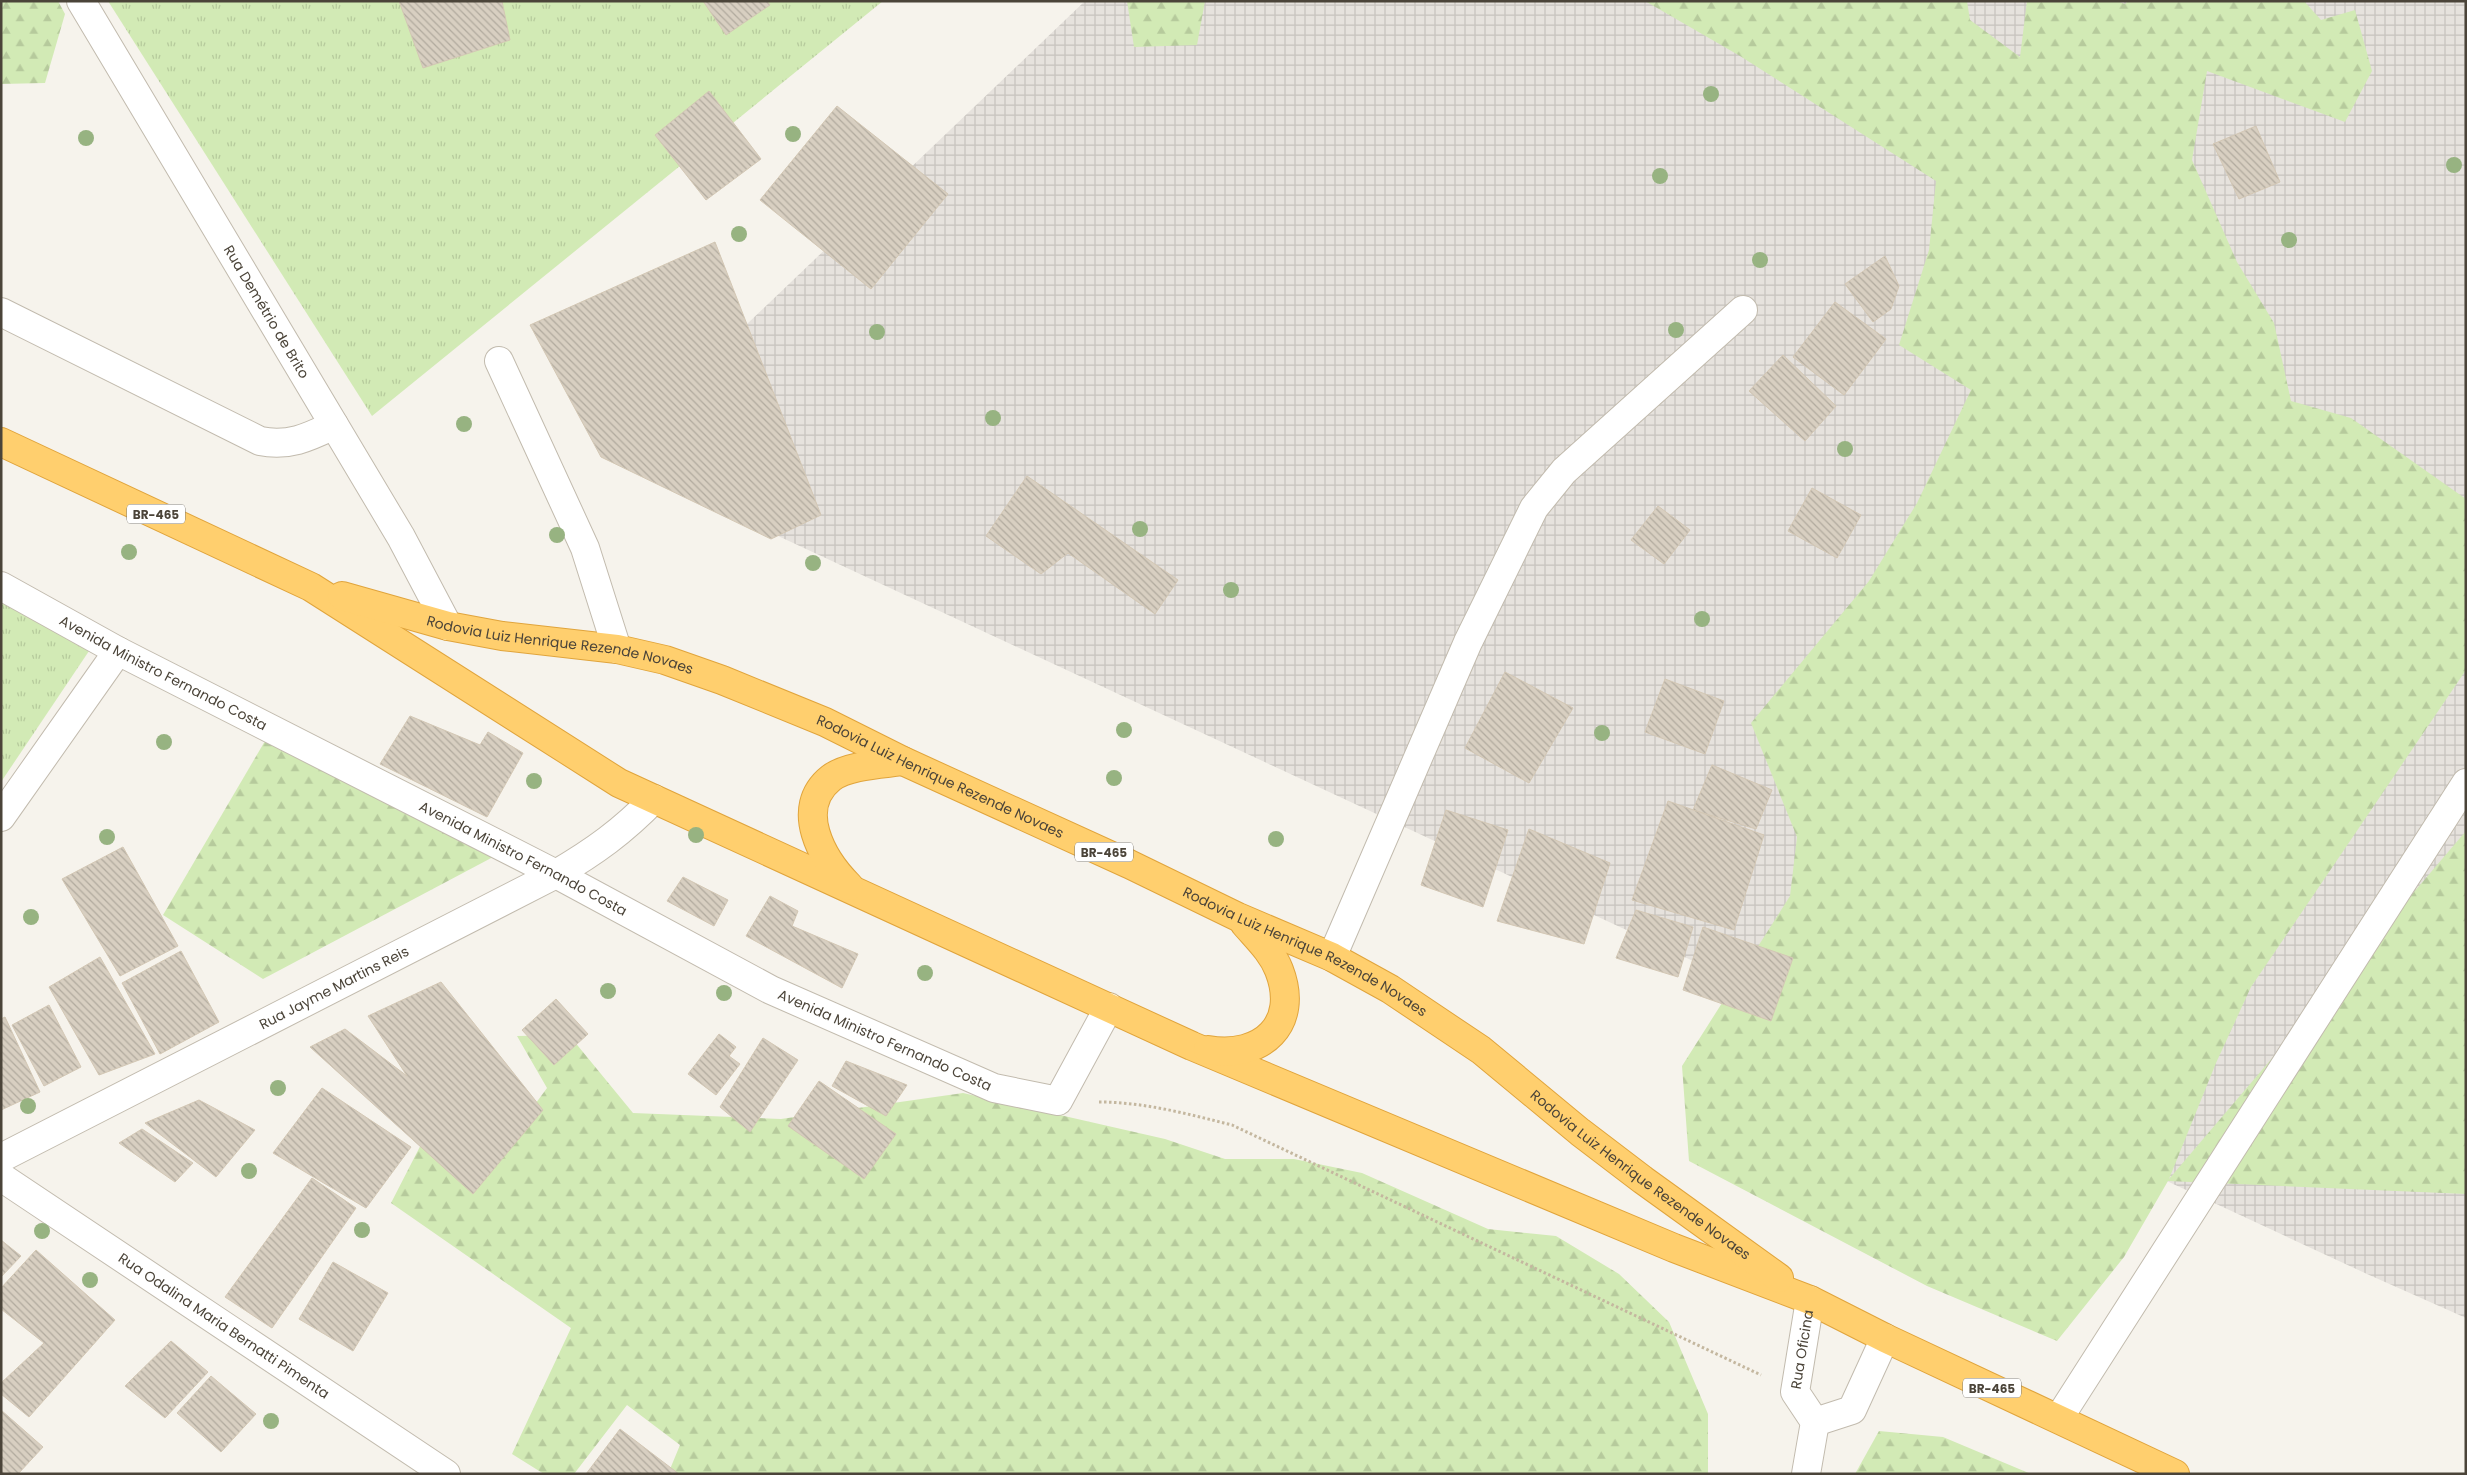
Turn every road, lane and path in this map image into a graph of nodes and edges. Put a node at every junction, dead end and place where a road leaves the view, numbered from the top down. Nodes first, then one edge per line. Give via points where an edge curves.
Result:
1 (82, 1) edge
2 (1743, 310) dead end
3 (1, 312) edge
4 (499, 361) dead end
5 (334, 424) junction
6 (1, 442) edge
7 (1, 586) edge
8 (311, 587) junction
9 (448, 626) junction
10 (616, 649) junction
11 (118, 651) junction
12 (903, 761) junction
13 (2466, 783) edge
14 (654, 799) junction
15 (1, 817) edge
16 (556, 874) junction
17 (856, 892) junction
18 (1238, 917) junction
19 (1332, 957) junction
20 (1109, 1007) junction
21 (1192, 1046) junction
22 (1058, 1101) junction
23 (1, 1158) edge
24 (1, 1177) edge
25 (1810, 1300) junction
26 (1885, 1338) junction
27 (1796, 1392) junction
28 (2058, 1418) junction
29 (1815, 1422) junction
30 (446, 1474) edge
31 (1806, 1474) edge
32 (2175, 1474) edge

1 - 5 street, Rua Demétrio de Brito
2 - 19 street via 1564,471 1534,508 1468,642
3 - 5 street via 260,441 296,442
4 - 10 street via 585,548
5 - 9 street, Rua Demétrio de Brito via 401,537
6 - 8 highway, Rodovia Luiz Henrique Rezende Novaes / BR-465
7 - 11 street, Avenida Ministro Fernando Costa
8 - 9 highway, Rodovia Luiz Henrique Rezende Novaes / BR-465
8 - 14 highway, Rodovia Luiz Henrique Rezende Novaes / BR-465 via 619,783
9 - 10 highway, Rodovia Luiz Henrique Rezende Novaes / BR-465 via 502,636
10 - 12 highway, Rodovia Luiz Henrique Rezende Novaes / BR-465 via 665,660 722,680 825,722
11 - 15 street
11 - 16 street, Avenida Ministro Fernando Costa
12 - 17 highway via 859,767 832,777 817,794 813,814 821,849 837,874
12 - 18 highway, Rodovia Luiz Henrique Rezende Novaes / BR-465
13 - 28 street
14 - 16 street, Rua Jayme Martins Reis via 606,843
14 - 17 highway, Rodovia Luiz Henrique Rezende Novaes / BR-465
16 - 22 street, Avenida Ministro Fernando Costa via 772,990 885,1042 994,1088
16 - 23 street, Rua Jayme Martins Reis
17 - 20 highway, Rodovia Luiz Henrique Rezende Novaes / BR-465
18 - 19 highway, Rodovia Luiz Henrique Rezende Novaes / BR-465
18 - 21 highway via 1272,954 1280,970 1286,998 1283,1017 1269,1036 1248,1047 1211,1051
19 - 25 highway, Rodovia Luiz Henrique Rezende Novaes / BR-465 via 1390,988 1481,1050 1643,1180
20 - 21 highway, Rodovia Luiz Henrique Rezende Novaes / BR-465
20 - 22 street
21 - 25 highway, Rodovia Luiz Henrique Rezende Novaes / BR-465 via 1674,1248
22 - 27 path via 1118,1102 1175,1110 1232,1125
24 - 30 street, Rua Odalina Maria Bernatti Pimenta
25 - 26 highway, Rodovia Luiz Henrique Rezende Novaes / BR-465
25 - 27 street, Rua Oficina
26 - 28 highway, Rodovia Luiz Henrique Rezende Novaes / BR-465
26 - 29 street via 1852,1410
27 - 29 street, Rua Oficina
28 - 32 highway, Rodovia Luiz Henrique Rezende Novaes / BR-465
29 - 31 street

